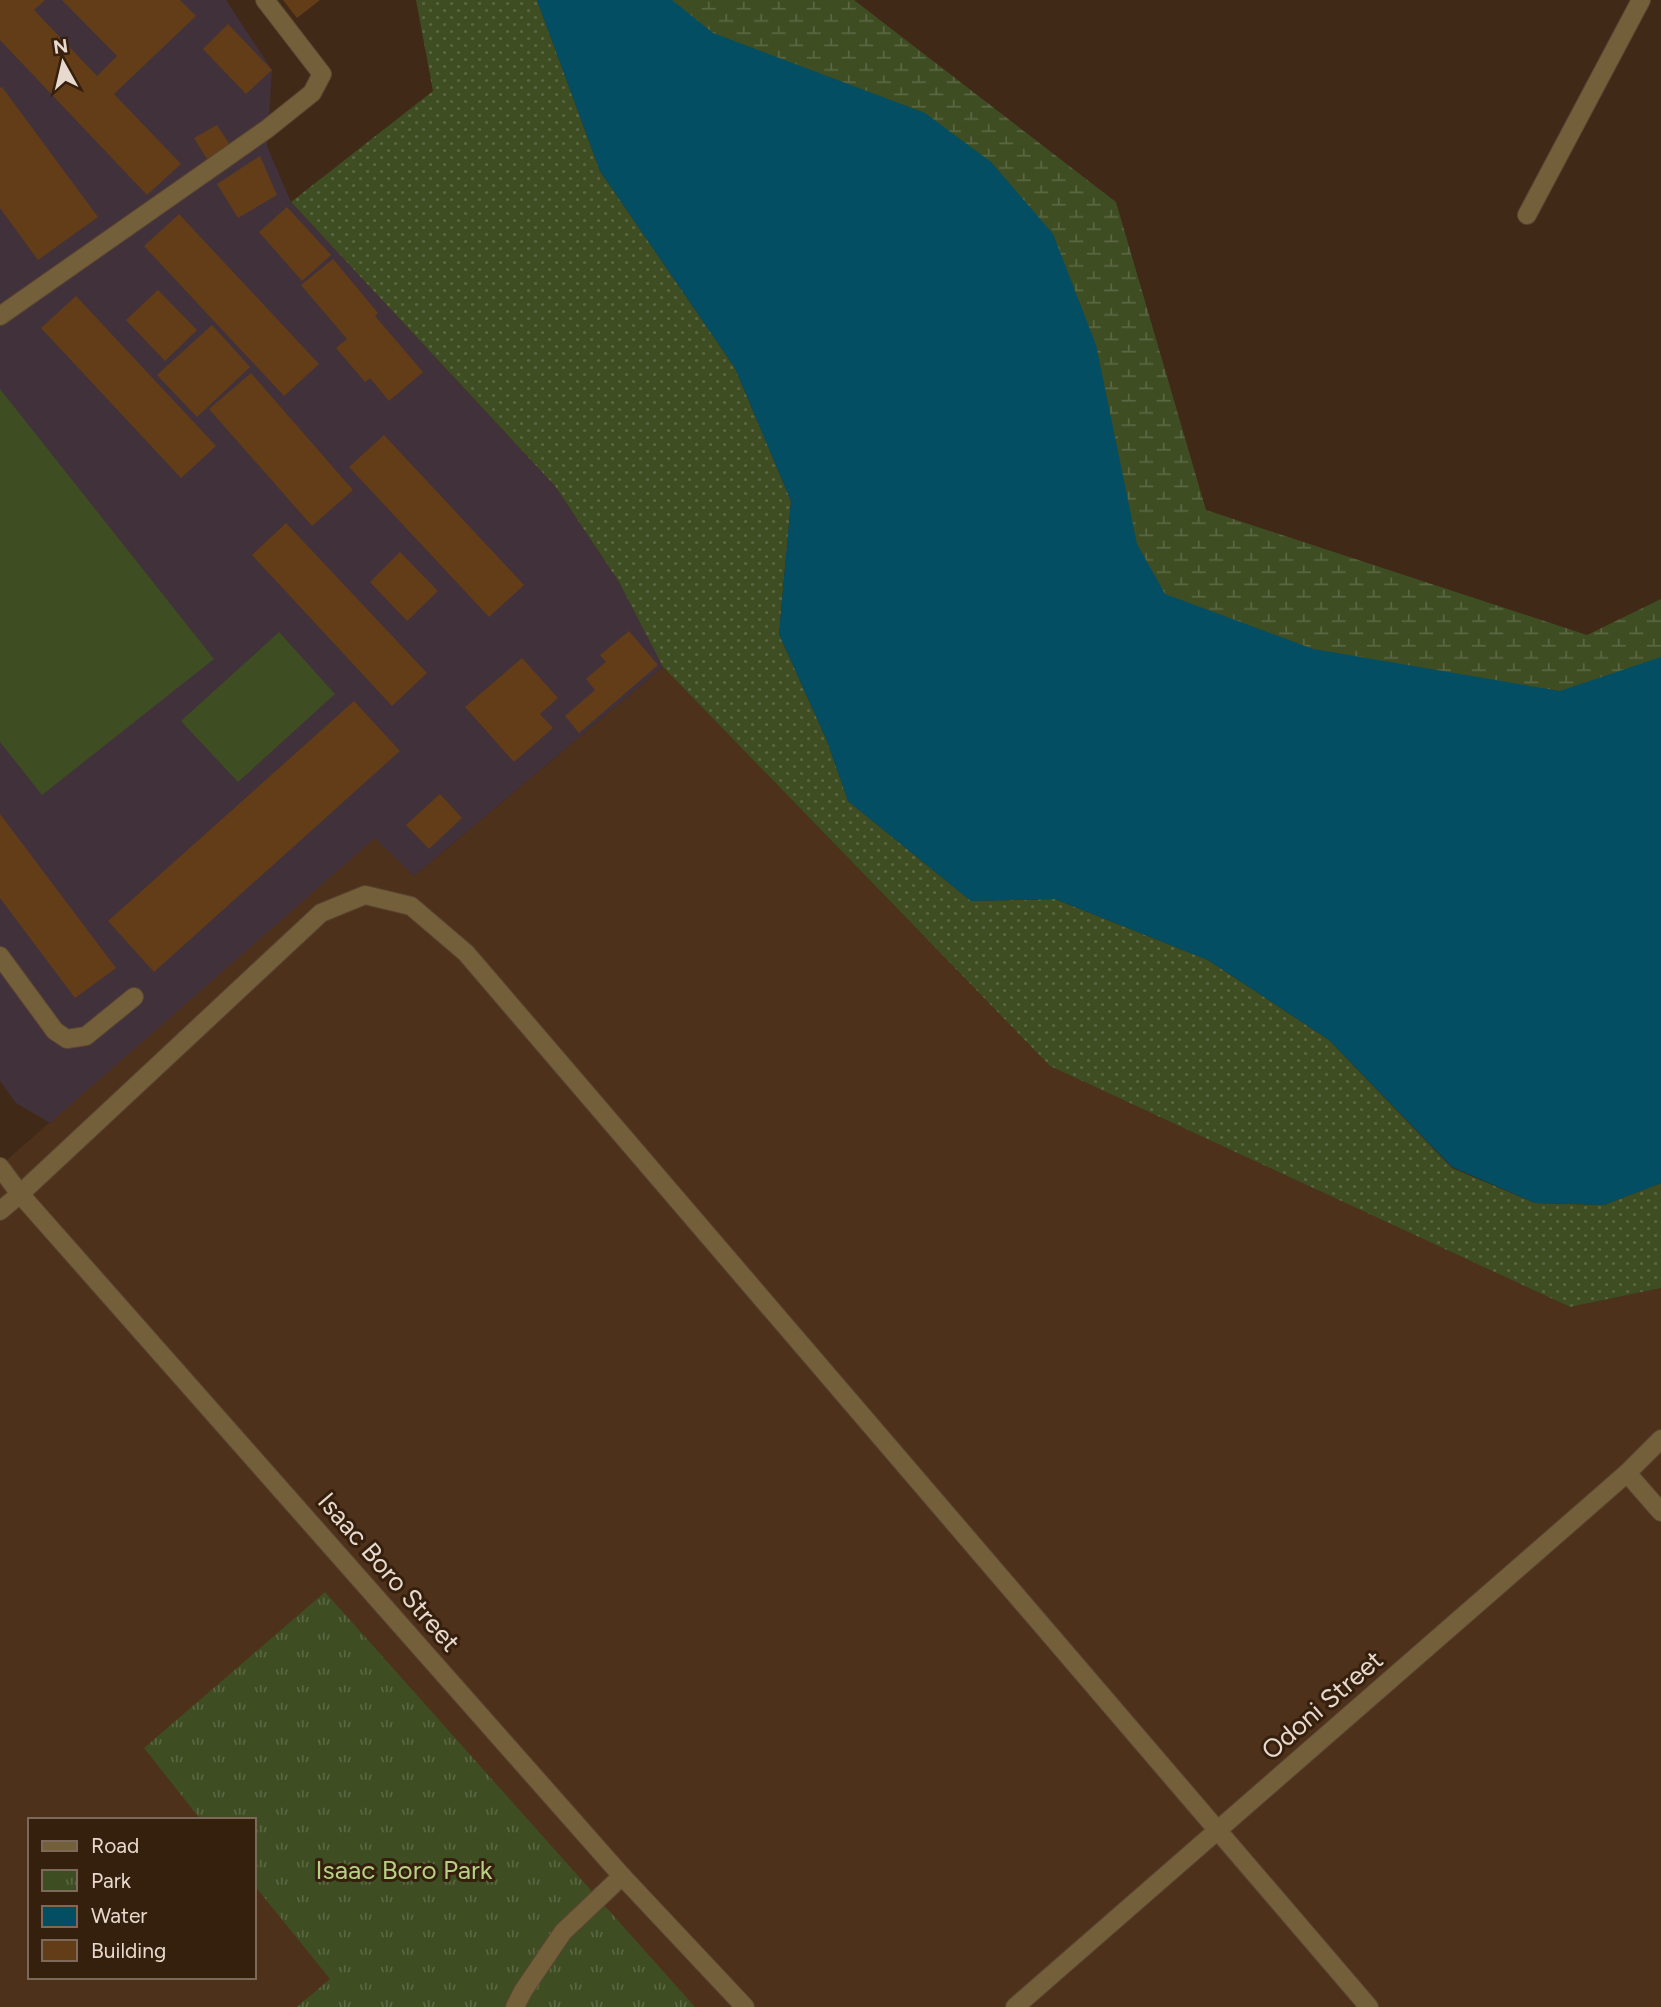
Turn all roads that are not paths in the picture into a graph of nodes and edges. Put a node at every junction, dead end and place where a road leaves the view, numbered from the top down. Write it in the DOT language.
graph roads {
  1 [pos="265,0"];
  2 [pos="1641,0"];
  3 [pos="1527,215"];
  4 [pos="0,316"];
  5 [pos="0,956"];
  6 [pos="134,997"];
  7 [pos="0,1167"];
  8 [pos="20,1194"];
  9 [pos="0,1211"];
  10 [pos="1661,1439"];
  11 [pos="1627,1473"];
  12 [pos="1661,1512"];
  13 [pos="1217,1831"];
  14 [pos="622,1876"];
  15 [pos="515,2007"];
  16 [pos="745,2007"];
  17 [pos="1015,2007"];
  18 [pos="1369,2007"];
  1 -- 4 [label="street"];
  2 -- 3 [label="street"];
  5 -- 6 [label="street"];
  7 -- 8 [label="street, Isaac Boro Street"];
  8 -- 9 [label="street"];
  8 -- 13 [label="street"];
  8 -- 14 [label="street, Isaac Boro Street"];
  10 -- 11 [label="street, Odoni Street"];
  11 -- 12 [label="street"];
  11 -- 13 [label="street, Odoni Street"];
  13 -- 17 [label="street, Odoni Street"];
  13 -- 18 [label="street"];
  14 -- 15 [label="street"];
  14 -- 16 [label="street, Isaac Boro Street"];
}
